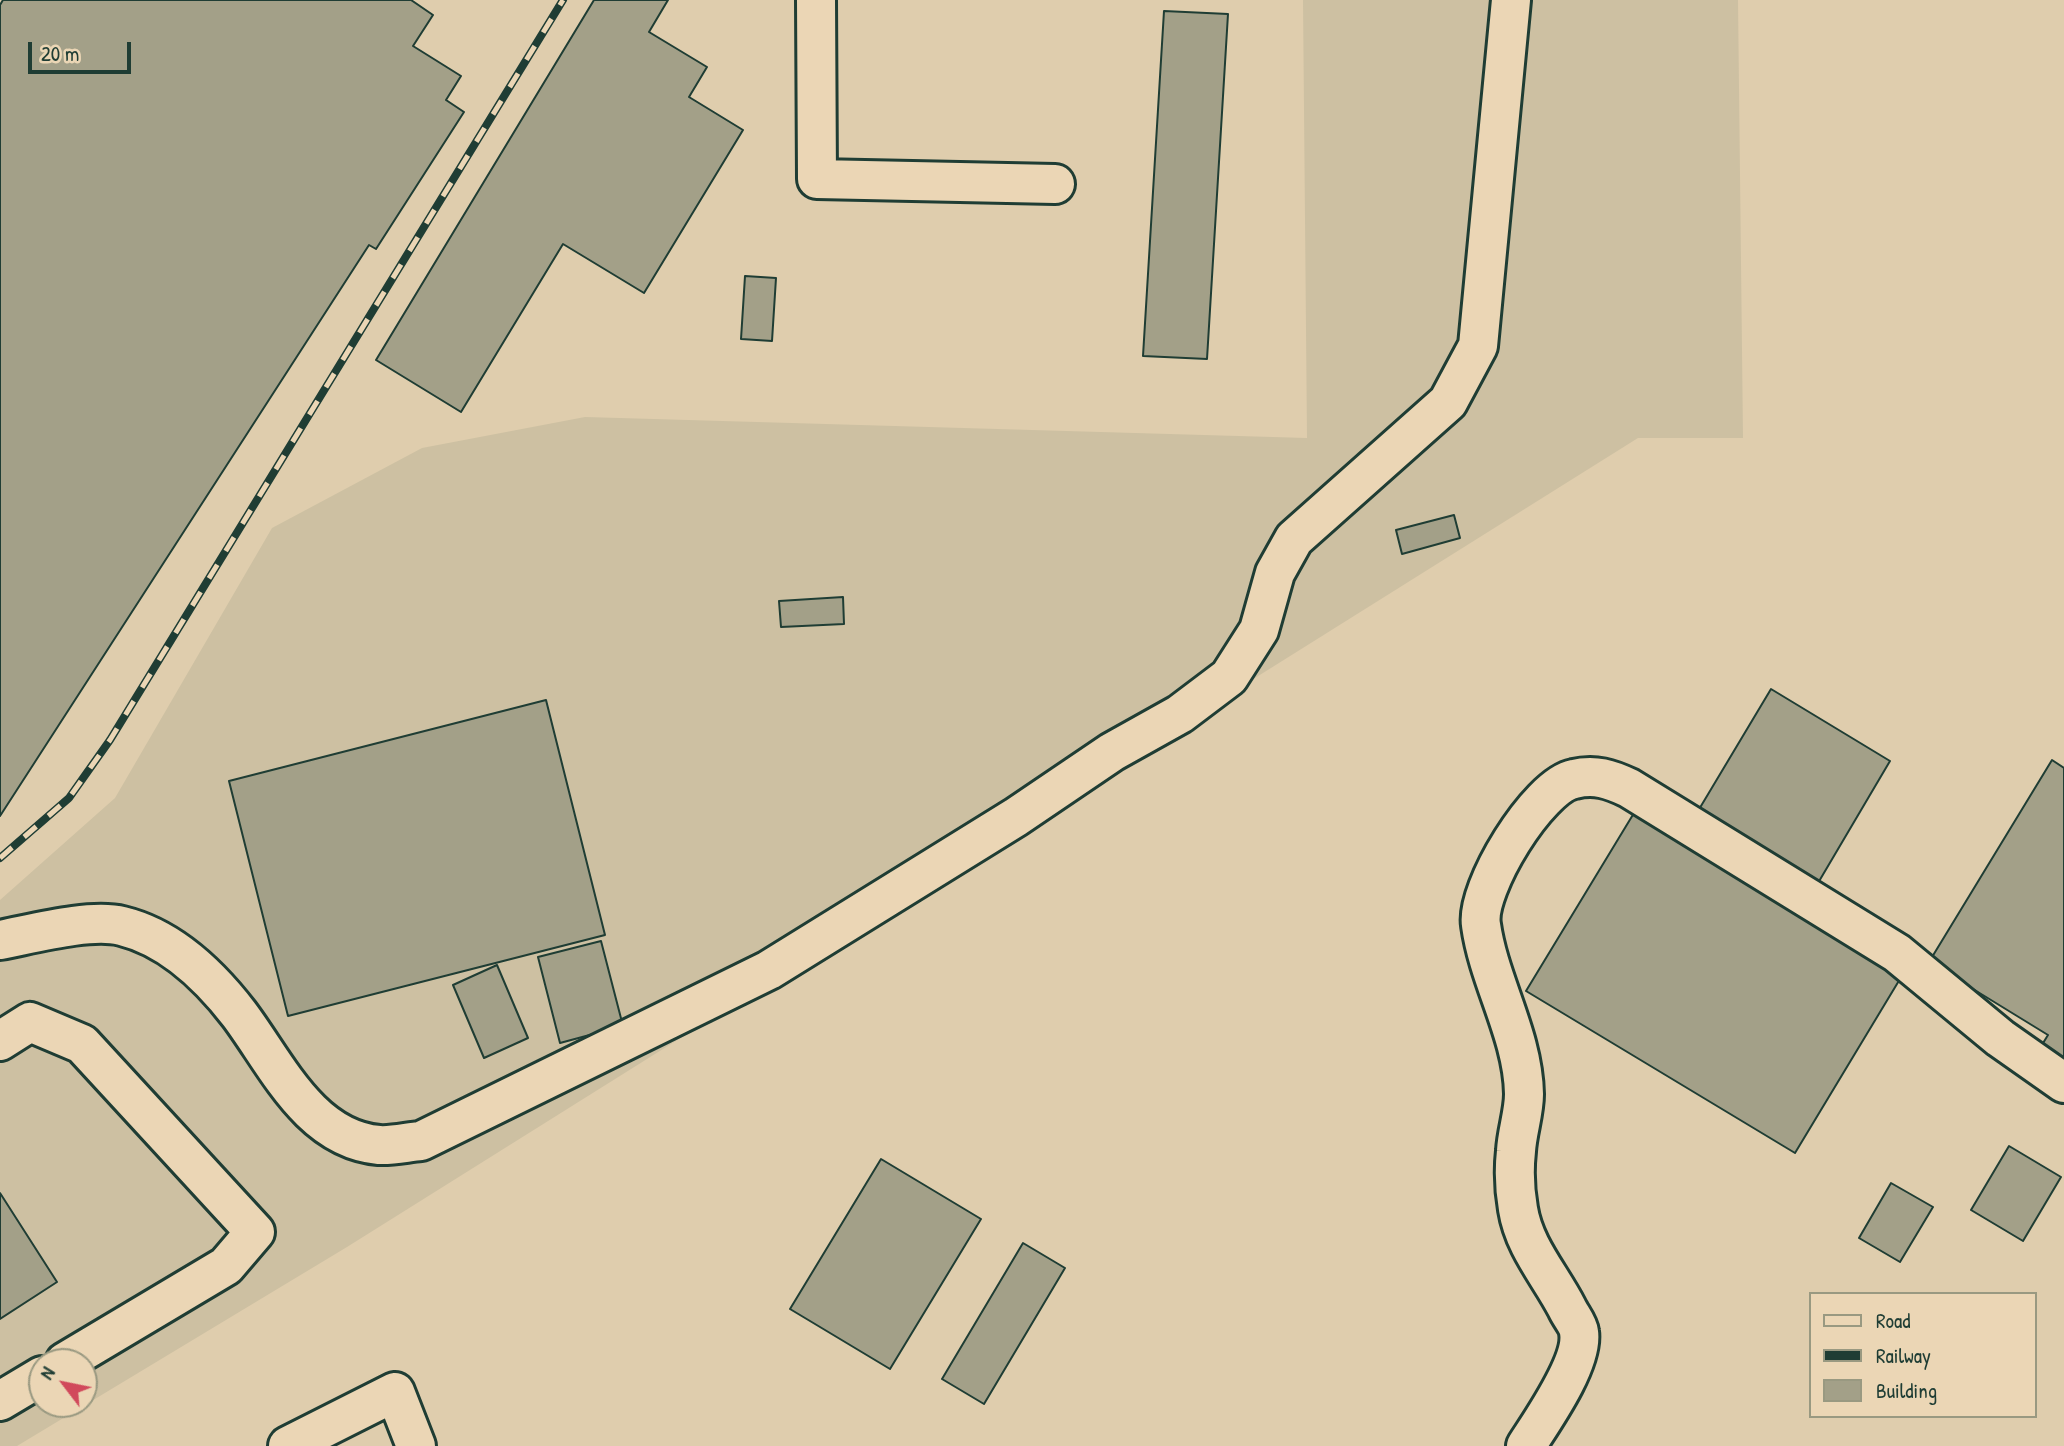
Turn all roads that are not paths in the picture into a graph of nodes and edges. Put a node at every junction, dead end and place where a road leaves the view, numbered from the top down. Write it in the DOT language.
graph roads {
  1 [pos="816,0"];
  2 [pos="1511,0"];
  3 [pos="1055,184"];
  4 [pos="0,940"];
  5 [pos="0,1041"];
  6 [pos="2064,1083"];
  7 [pos="88,1348"];
  8 [pos="28,1384"];
  9 [pos="0,1401"];
  10 [pos="288,1446"];
  11 [pos="416,1446"];
  12 [pos="1527,1446"];
  1 -- 3 [label="lane"];
  2 -- 4 [label="lane"];
  5 -- 7 [label="lane"];
  6 -- 12 [label="lane"];
  8 -- 9 [label="lane"];
  10 -- 11 [label="lane"];
}
